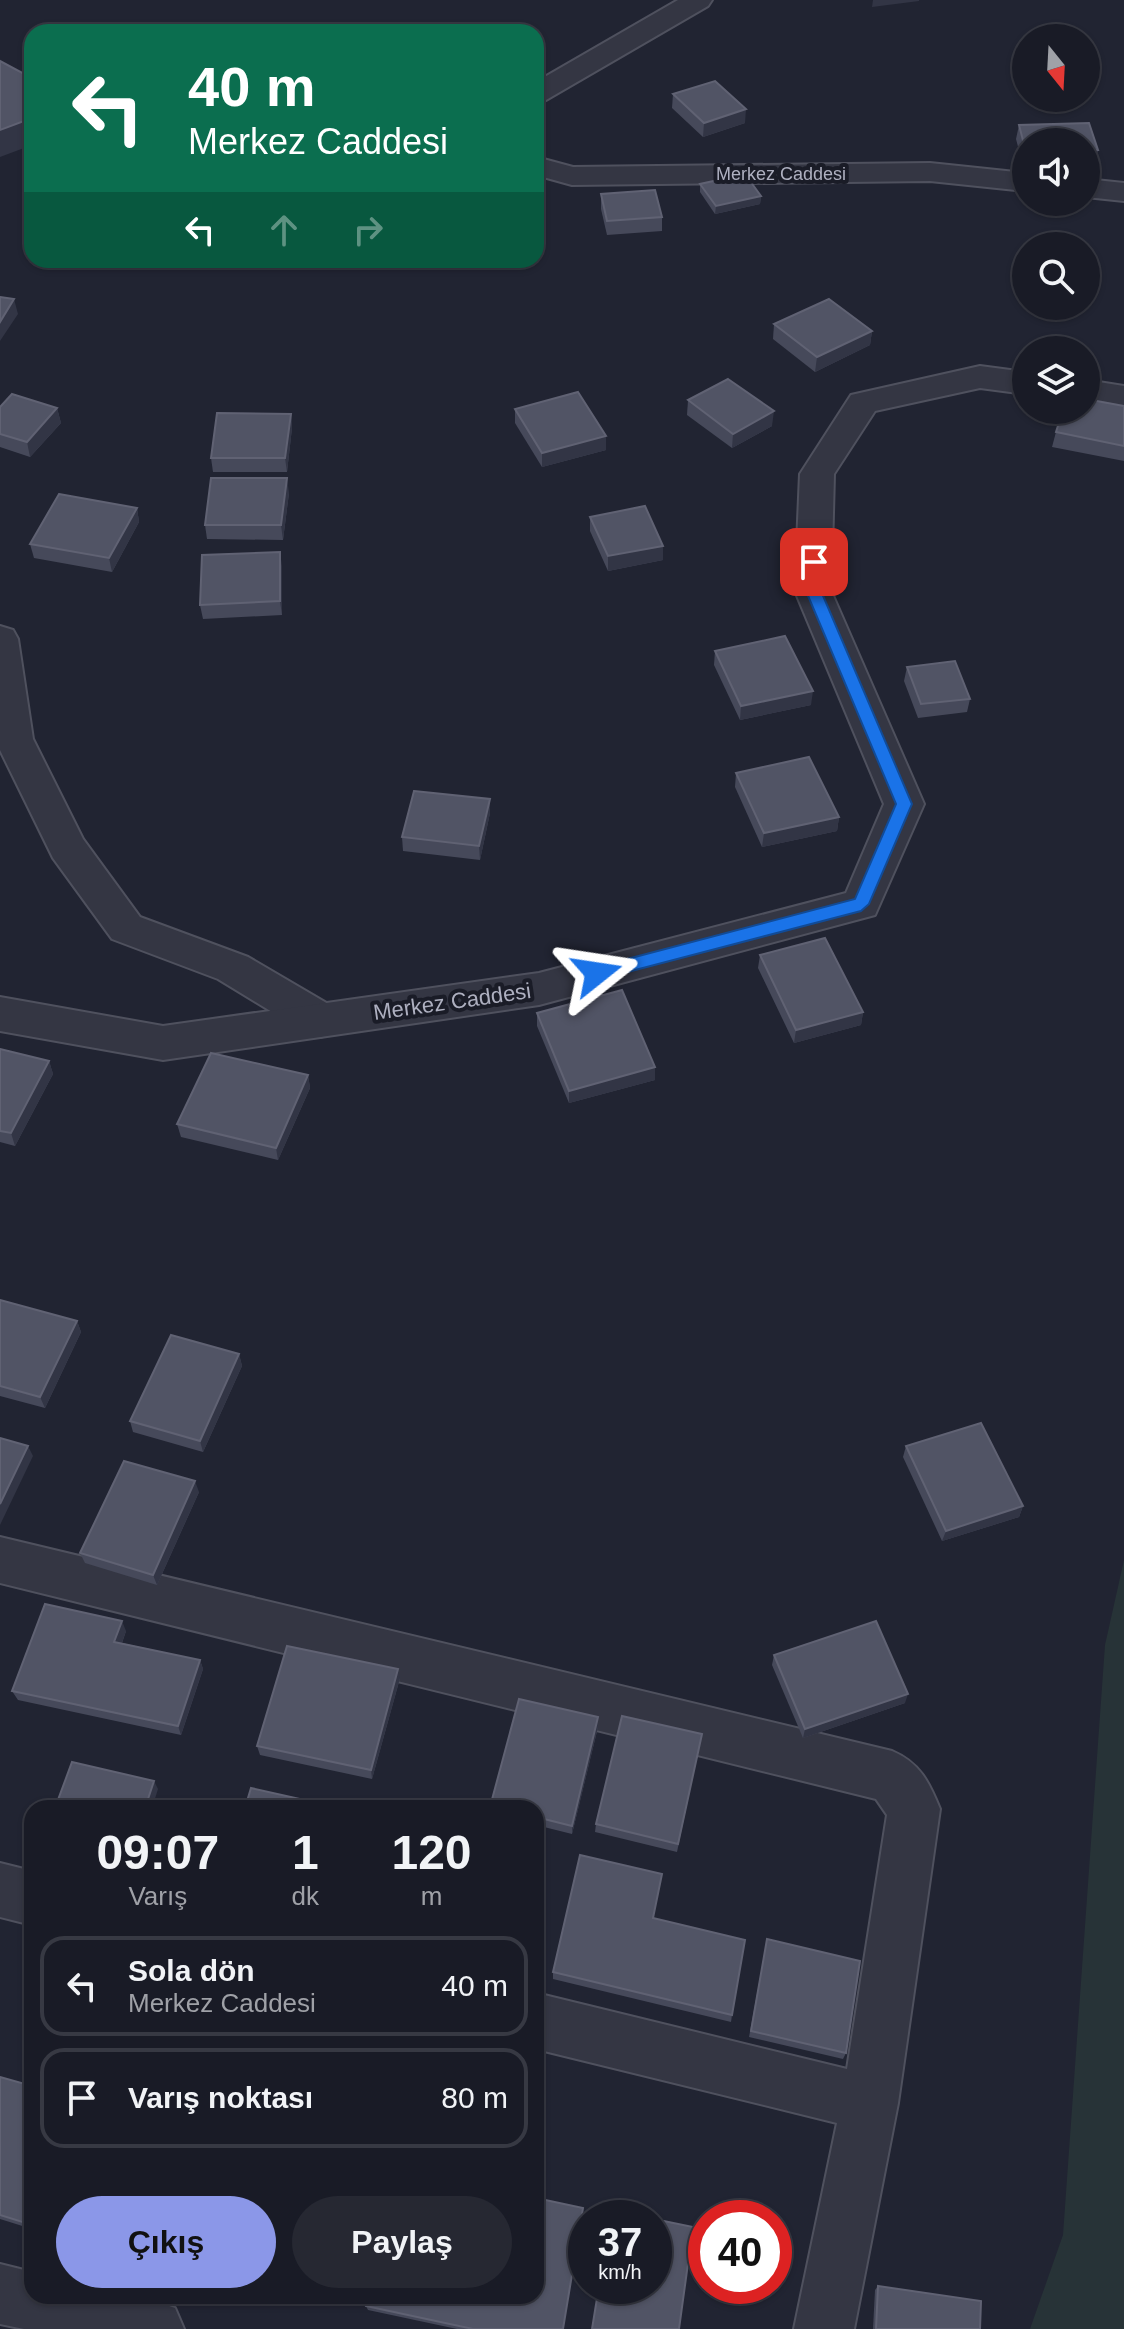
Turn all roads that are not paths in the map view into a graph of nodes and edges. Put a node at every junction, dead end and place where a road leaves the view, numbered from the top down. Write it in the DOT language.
graph roads {
  1 [pos="698,0"];
  2 [pos="544,89"];
  3 [pos="544,168"];
  4 [pos="1012,181"];
  5 [pos="1100,189"];
  6 [pos="1124,192"];
  7 [pos="1012,381"];
  8 [pos="1100,393"];
  9 [pos="1124,397"];
  10 [pos="0,639"];
  11 [pos="0,1014"];
  12 [pos="320,1020"];
  13 [pos="0,1560"];
  14 [pos="0,1890"];
  15 [pos="24,1896"];
  16 [pos="544,2023"];
  17 [pos="870,2103"];
  18 [pos="0,2294"];
  19 [pos="24,2299"];
  20 [pos="44,2304"];
  21 [pos="154,2329"];
  22 [pos="824,2329"];
  1 -- 2 [label="street"];
  3 -- 4 [label="street, Merkez Caddesi"];
  5 -- 6 [label="street"];
  7 -- 12 [label="street, Merkez Caddesi"];
  8 -- 9 [label="street"];
  10 -- 12 [label="street"];
  11 -- 12 [label="street, Merkez Caddesi"];
  13 -- 17 [label="street"];
  14 -- 15 [label="street"];
  16 -- 17 [label="street"];
  17 -- 22 [label="street"];
  18 -- 19 [label="street"];
  20 -- 21 [label="street"];
}
